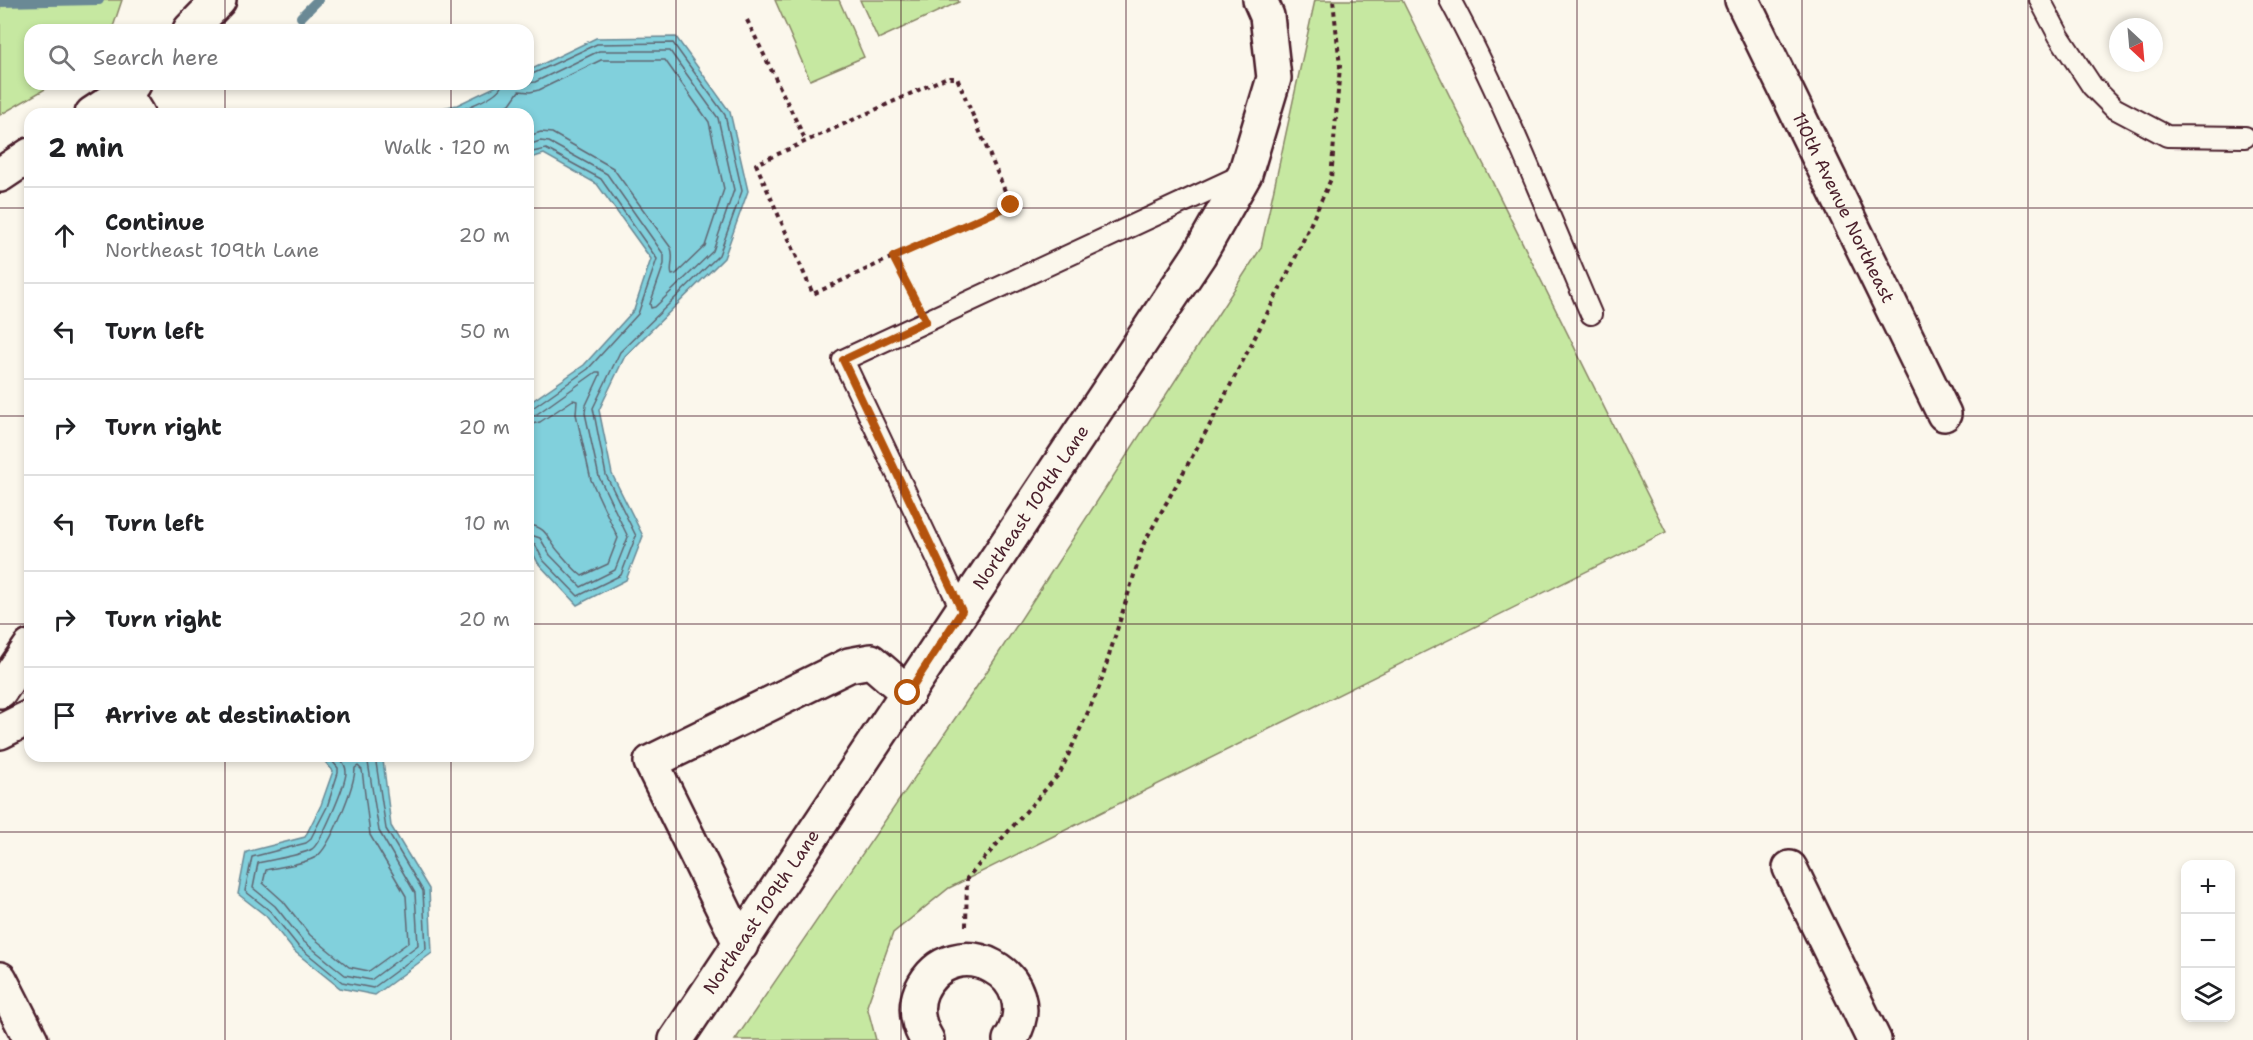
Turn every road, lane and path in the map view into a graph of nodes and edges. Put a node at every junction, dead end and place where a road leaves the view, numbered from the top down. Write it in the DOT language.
graph roads {
  1 [pos="219,0"];
  2 [pos="1260,0"];
  3 [pos="1333,0"];
  4 [pos="1450,0"];
  5 [pos="1742,0"];
  6 [pos="2040,0"];
  7 [pos="747,20"];
  8 [pos="196,24"];
  9 [pos="131,97"];
  10 [pos="106,108"];
  11 [pos="2245,137"];
  12 [pos="806,141"];
  13 [pos="24,159"];
  14 [pos="1245,174"];
  15 [pos="0,175"];
  16 [pos="893,257"];
  17 [pos="1591,314"];
  18 [pos="926,321"];
  19 [pos="1944,414"];
  20 [pos="962,611"];
  21 [pos="24,656"];
  22 [pos="0,691"];
  23 [pos="908,693"];
  24 [pos="24,720"];
  25 [pos="0,732"];
  26 [pos="1790,868"];
  27 [pos="741,945"];
  28 [pos="966,959"];
  29 [pos="0,979"];
  30 [pos="1011,1039"];
  31 [pos="31,1040"];
  32 [pos="676,1040"];
  33 [pos="927,1040"];
  34 [pos="1874,1040"];
  1 -- 8 [label="street"];
  2 -- 14 [label="street, Northeast 109th Lane"];
  3 -- 28 [label="path"];
  4 -- 17 [label="lane"];
  5 -- 19 [label="street, 110th Avenue Northeast"];
  6 -- 11 [label="lane"];
  7 -- 12 [label="path"];
  9 -- 10 [label="street"];
  12 -- 16 [label="path"];
  12 -- 16 [label="path"];
  13 -- 15 [label="street"];
  14 -- 18 [label="lane"];
  14 -- 20 [label="street, Northeast 109th Lane"];
  16 -- 18 [label="path"];
  18 -- 20 [label="lane"];
  20 -- 23 [label="street, Northeast 109th Lane"];
  21 -- 22 [label="street"];
  23 -- 27 [label="street, Northeast 109th Lane"];
  23 -- 27 [label="street"];
  24 -- 25 [label="street"];
  26 -- 34 [label="street"];
  27 -- 32 [label="street, Northeast 109th Lane"];
  28 -- 30 [label="street"];
  28 -- 33 [label="street"];
  29 -- 31 [label="street"];
}
